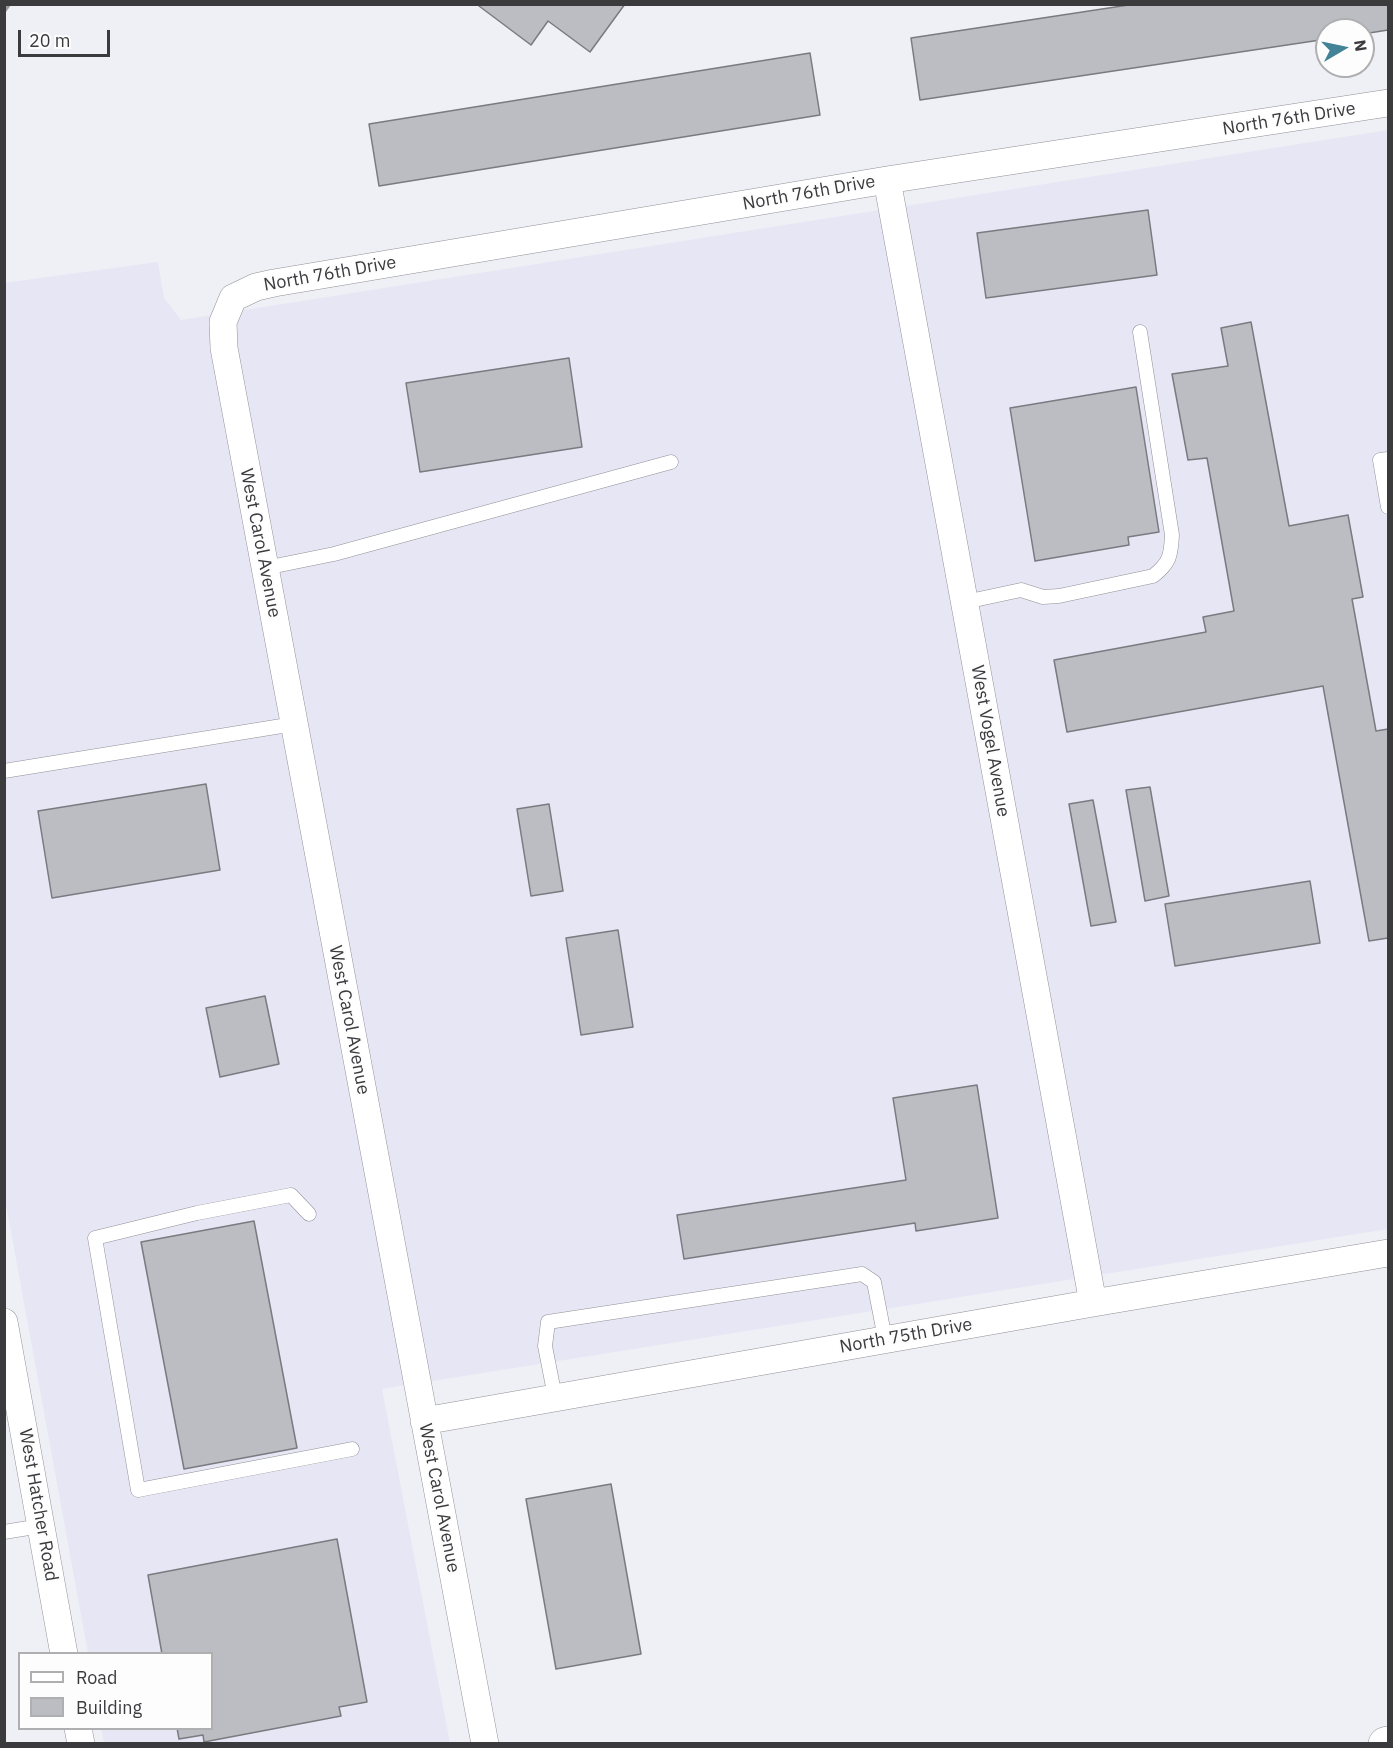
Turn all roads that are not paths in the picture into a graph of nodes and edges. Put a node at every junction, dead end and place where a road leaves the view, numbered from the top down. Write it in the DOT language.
graph roads {
  1 [pos="1389,103"];
  2 [pos="887,180"];
  3 [pos="233,298"];
  4 [pos="1140,332"];
  5 [pos="1389,459"];
  6 [pos="671,462"];
  7 [pos="1389,507"];
  8 [pos="265,568"];
  9 [pos="965,602"];
  10 [pos="294,724"];
  11 [pos="4,771"];
  12 [pos="309,1214"];
  13 [pos="1389,1253"];
  14 [pos="1093,1303"];
  15 [pos="4,1322"];
  16 [pos="885,1339"];
  17 [pos="555,1397"];
  18 [pos="424,1421"];
  19 [pos="352,1449"];
  20 [pos="41,1526"];
  21 [pos="4,1532"];
  22 [pos="64,1652"];
  23 [pos="485,1743"];
  1 -- 2 [label="street, North 76th Drive"];
  2 -- 3 [label="street, North 76th Drive"];
  2 -- 9 [label="street, West Vogel Avenue"];
  3 -- 8 [label="street, West Carol Avenue"];
  4 -- 9 [label="lane"];
  5 -- 7 [label="lane"];
  6 -- 8 [label="lane"];
  8 -- 10 [label="street, West Carol Avenue"];
  9 -- 14 [label="street, West Vogel Avenue"];
  10 -- 11 [label="lane"];
  10 -- 18 [label="street, West Carol Avenue"];
  12 -- 19 [label="lane"];
  13 -- 14 [label="street, North 75th Drive"];
  14 -- 16 [label="street, North 75th Drive"];
  15 -- 20 [label="street, West Hatcher Road"];
  16 -- 17 [label="street, North 75th Drive"];
  16 -- 17 [label="lane"];
  17 -- 18 [label="street, North 75th Drive"];
  18 -- 23 [label="street, West Carol Avenue"];
  20 -- 21 [label="lane"];
  20 -- 22 [label="street, West Hatcher Road"];
}
